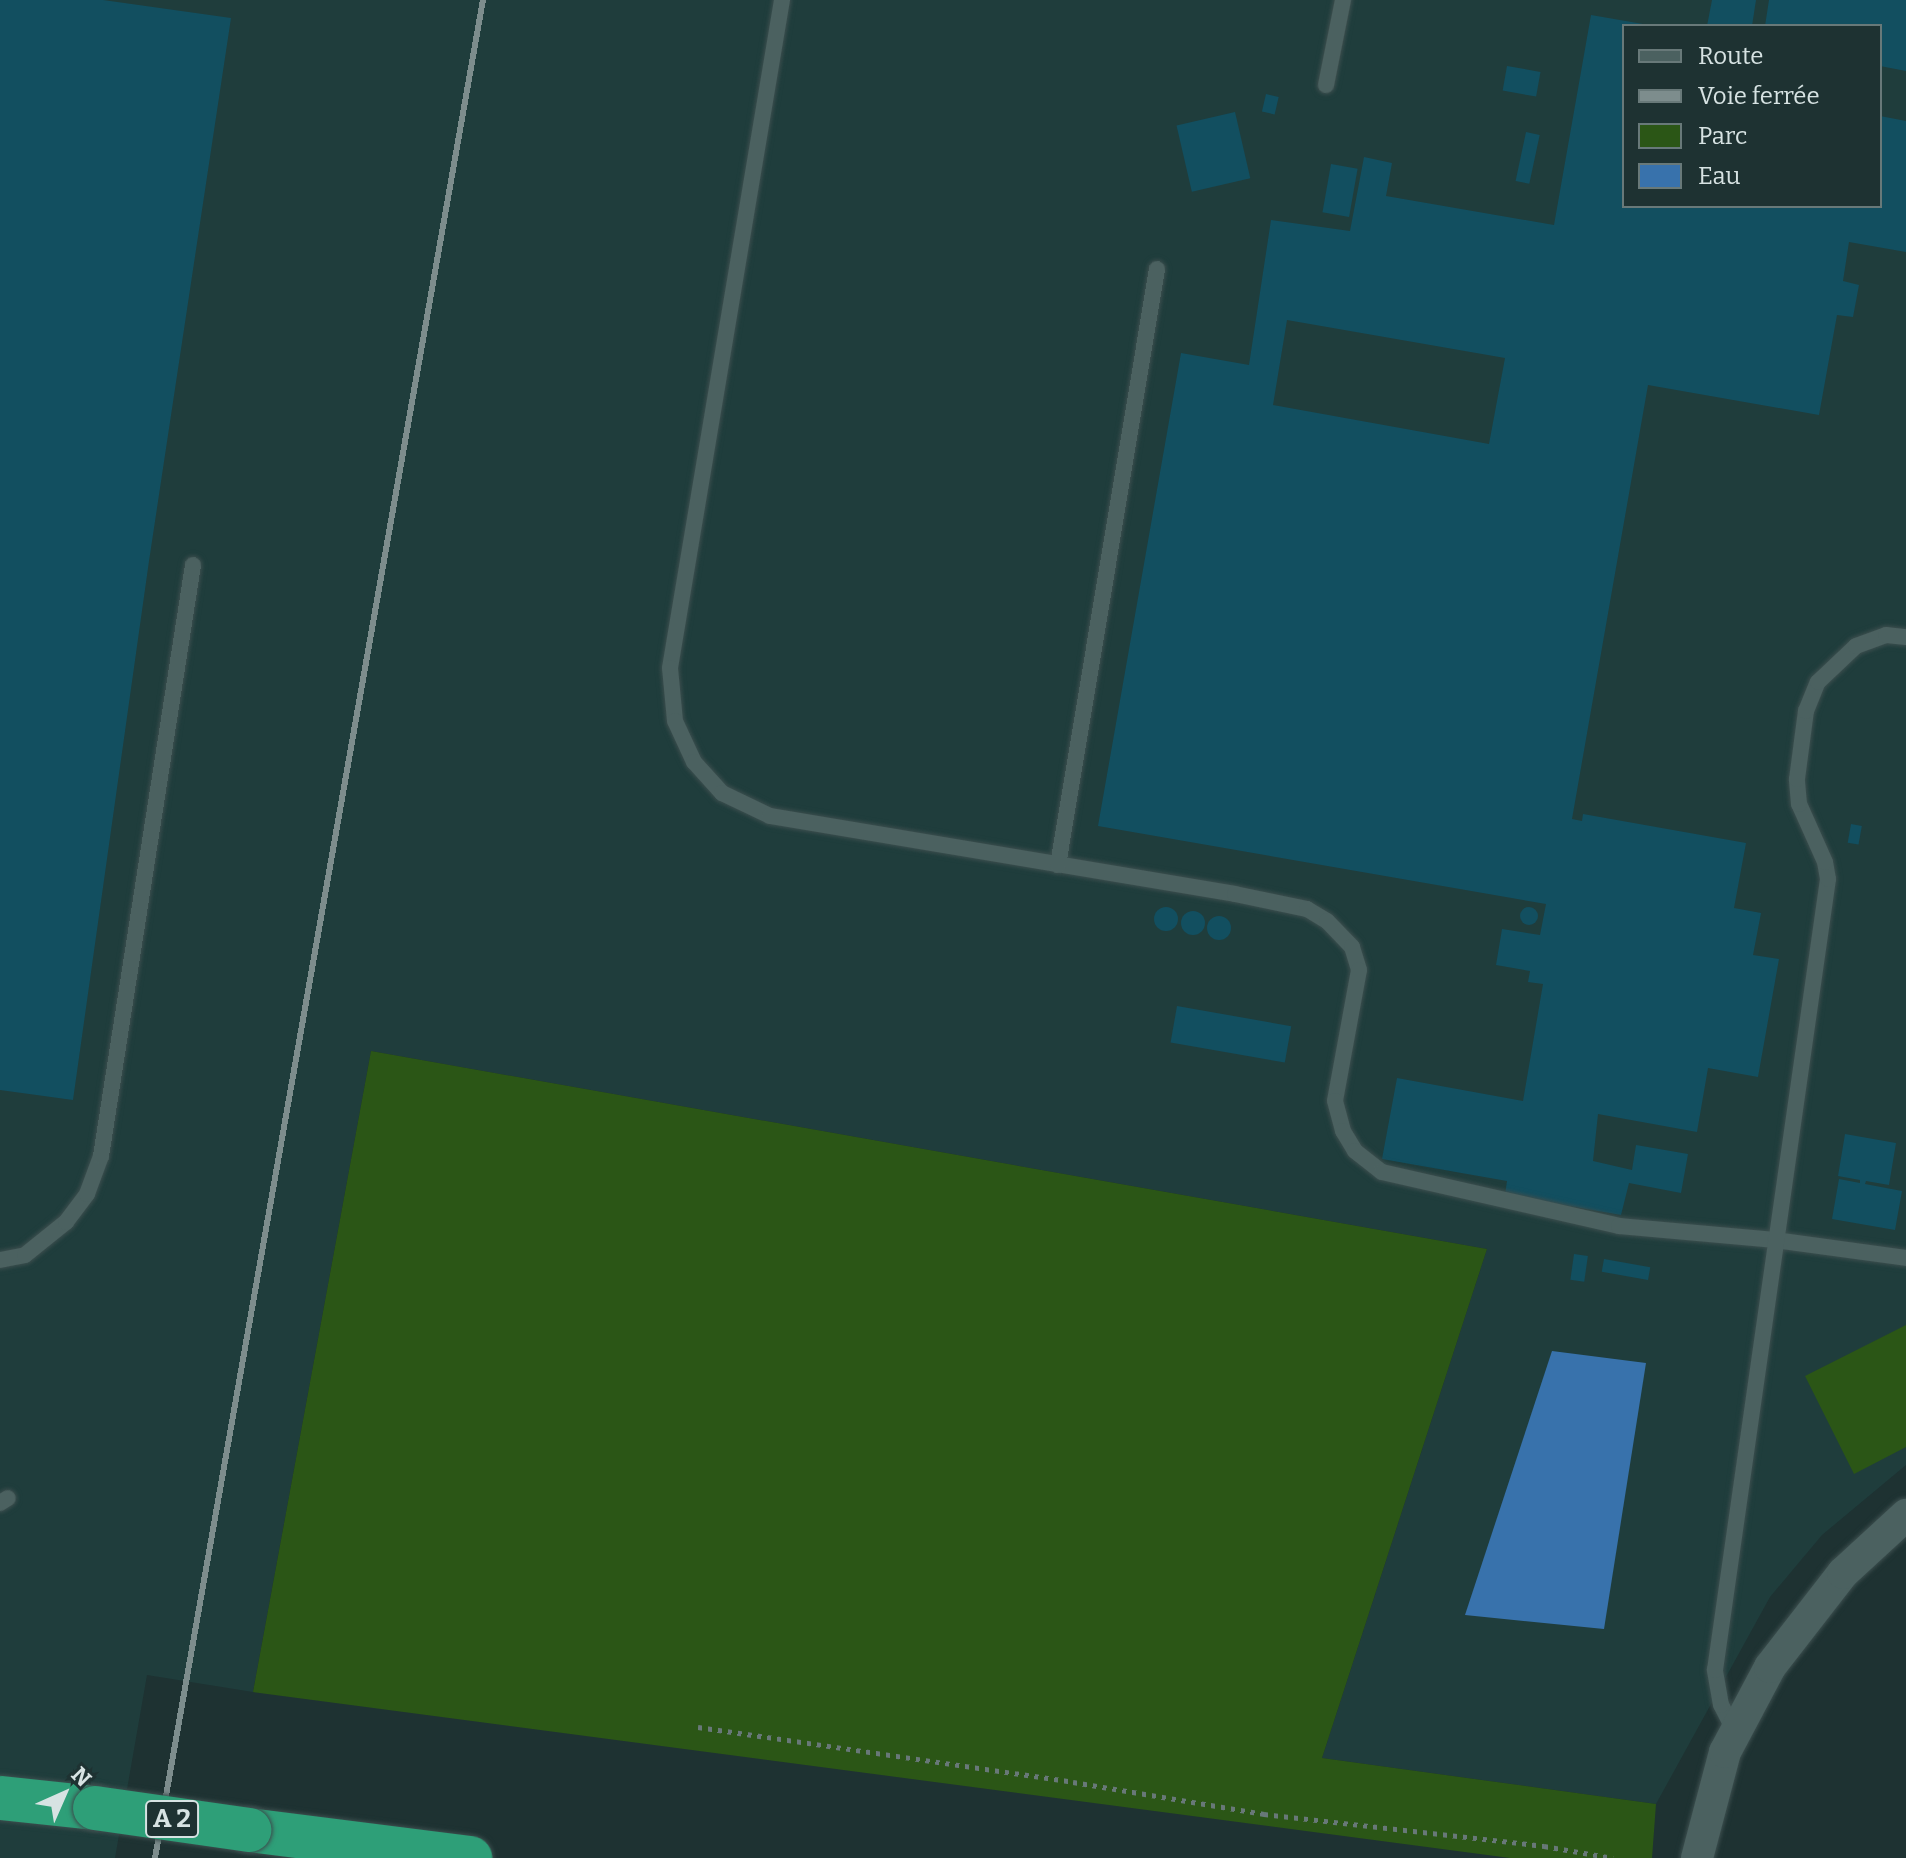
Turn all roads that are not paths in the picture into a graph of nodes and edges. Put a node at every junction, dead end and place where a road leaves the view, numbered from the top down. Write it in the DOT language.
graph roads {
  1 [pos="782,0"];
  2 [pos="1343,0"];
  3 [pos="1326,85"];
  4 [pos="1157,269"];
  5 [pos="193,565"];
  6 [pos="1906,637"];
  7 [pos="1058,865"];
  8 [pos="1775,1240"];
  9 [pos="1906,1258"];
  10 [pos="0,1260"];
  11 [pos="1906,1515"];
  12 [pos="1735,1732"];
  13 [pos="0,1798"];
  14 [pos="470,1858"];
  15 [pos="1697,1858"];
  1 -- 7 [label="lane"];
  2 -- 3 [label="lane"];
  4 -- 7 [label="lane"];
  5 -- 10 [label="lane"];
  6 -- 8 [label="lane"];
  7 -- 8 [label="lane"];
  8 -- 9 [label="lane"];
  8 -- 12 [label="lane"];
  11 -- 12 [label="street"];
  12 -- 15 [label="street"];
  13 -- 14 [label="highway, A 2, bridge"];
}
